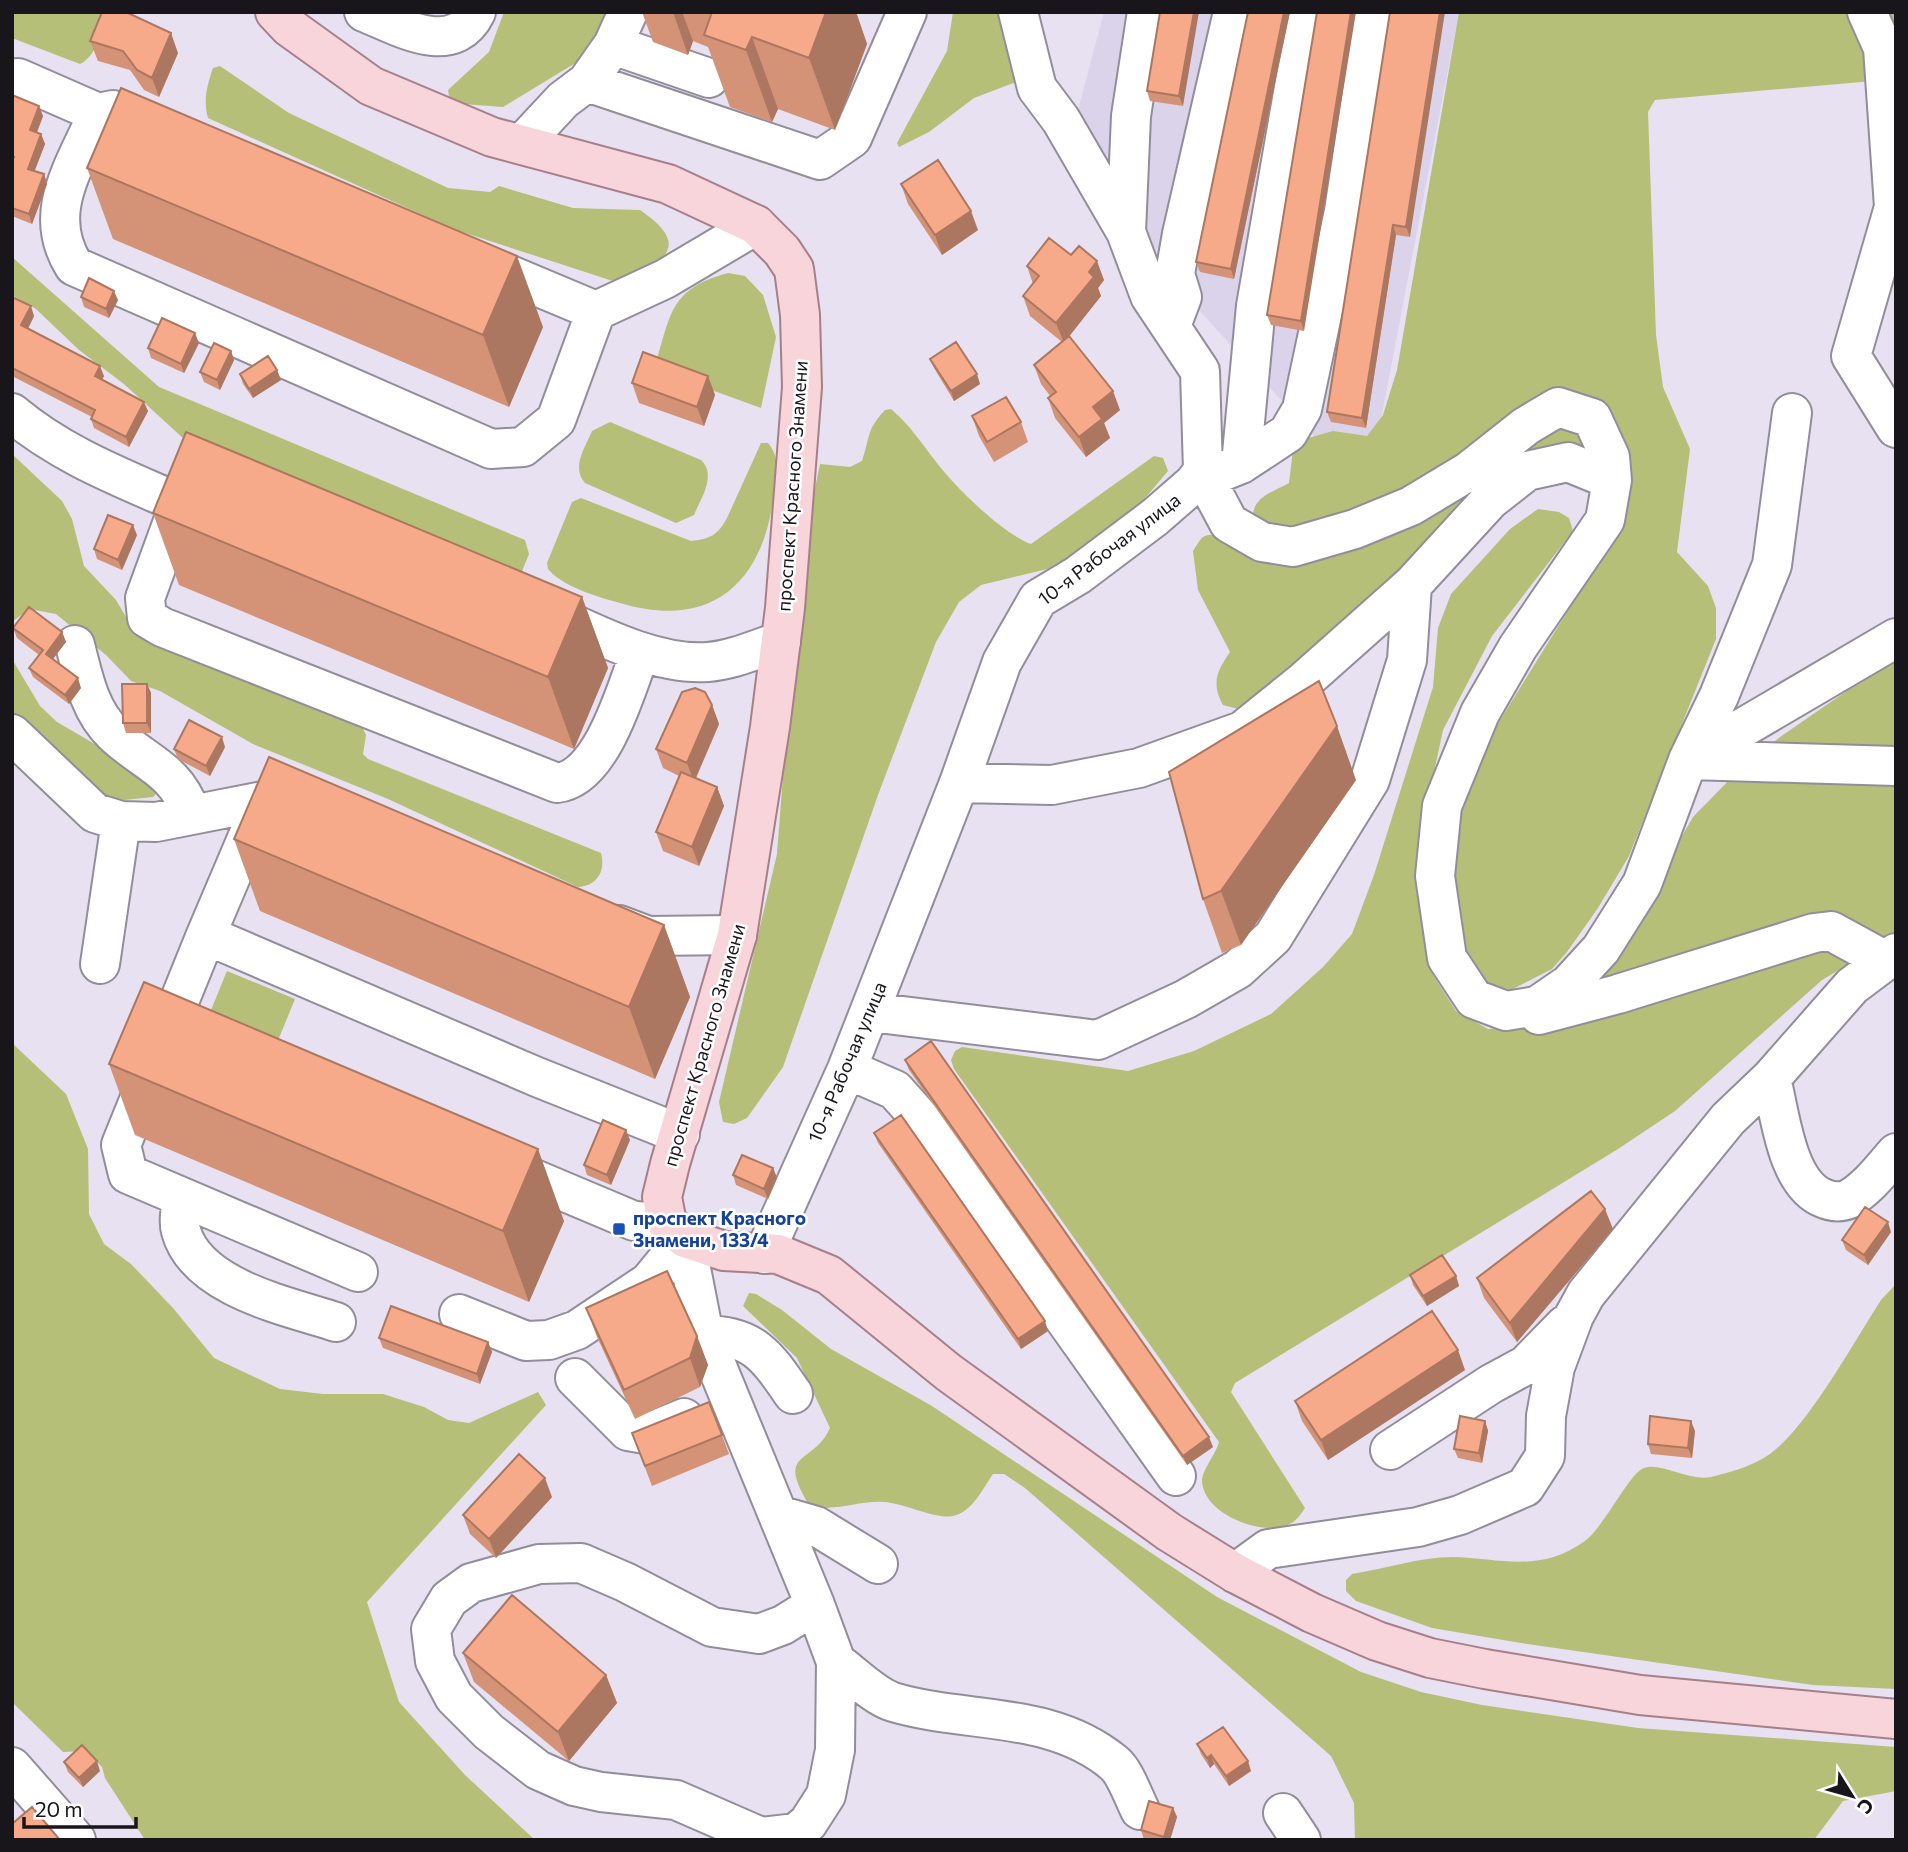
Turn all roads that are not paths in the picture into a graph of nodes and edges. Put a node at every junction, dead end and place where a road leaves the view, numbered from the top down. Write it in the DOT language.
graph roads {
  1 [pos="275,12"];
  2 [pos="364,12"];
  3 [pos="477,12"];
  4 [pos="907,12"];
  5 [pos="1018,12"];
  6 [pos="1147,12"];
  7 [pos="1233,12"];
  8 [pos="1307,12"];
  9 [pos="1374,12"];
  10 [pos="1867,12"];
  11 [pos="621,29"];
  12 [pos="709,78"];
  13 [pos="18,79"];
  14 [pos="587,82"];
  15 [pos="98,113"];
  16 [pos="192,142"];
  17 [pos="522,144"];
  18 [pos="755,225"];
  19 [pos="1126,232"];
  20 [pos="441,246"];
  21 [pos="596,311"];
  22 [pos="1171,326"];
  23 [pos="12,413"];
  24 [pos="1792,413"];
  25 [pos="1896,428"];
  26 [pos="1241,464"];
  27 [pos="212,470"];
  28 [pos="1612,480"];
  29 [pos="1200,481"];
  30 [pos="179,503"];
  31 [pos="1412,585"];
  32 [pos="510,596"];
  33 [pos="1896,638"];
  34 [pos="781,641"];
  35 [pos="75,645"];
  36 [pos="640,652"];
  37 [pos="12,733"];
  38 [pos="1688,760"];
  39 [pos="1896,766"];
  40 [pos="959,783"];
  41 [pos="301,796"];
  42 [pos="264,801"];
  43 [pos="191,813"];
  44 [pos="121,821"];
  45 [pos="580,910"];
  46 [pos="737,934"];
  47 [pos="206,936"];
  48 [pos="1890,957"];
  49 [pos="100,964"];
  50 [pos="1506,1011"];
  51 [pos="870,1013"];
  52 [pos="847,1069"];
  53 [pos="1771,1078"];
  54 [pos="680,1134"];
  55 [pos="464,1150"];
  56 [pos="1896,1153"];
  57 [pos="181,1198"];
  58 [pos="671,1219"];
  59 [pos="764,1254"];
  60 [pos="358,1272"];
  61 [pos="459,1314"];
  62 [pos="1574,1316"];
  63 [pos="336,1322"];
  64 [pos="704,1335"];
  65 [pos="575,1378"];
  66 [pos="793,1394"];
  67 [pos="731,1398"];
  68 [pos="1390,1450"];
  69 [pos="1176,1476"];
  70 [pos="778,1515"];
  71 [pos="878,1564"];
  72 [pos="1234,1573"];
  73 [pos="815,1605"];
  74 [pos="836,1662"];
  75 [pos="1896,1719"];
  76 [pos="12,1767"];
  77 [pos="1140,1810"];
  78 [pos="798,1837"];
  79 [pos="76,1840"];
  1 -- 17 [label="main road, проспект Красного Знамени"];
  2 -- 3 [label="street"];
  4 -- 14 [label="street"];
  5 -- 19 [label="street, 10-я Рабочая улица"];
  6 -- 19 [label="street"];
  7 -- 22 [label="street"];
  8 -- 26 [label="street"];
  9 -- 26 [label="street"];
  10 -- 25 [label="street"];
  11 -- 12 [label="street"];
  11 -- 14 [label="street"];
  13 -- 15 [label="street"];
  14 -- 17 [label="street"];
  15 -- 16 [label="street"];
  15 -- 21 [label="street"];
  17 -- 18 [label="main road, проспект Красного Знамени"];
  18 -- 21 [label="street"];
  18 -- 34 [label="main road, проспект Красного Знамени"];
  19 -- 22 [label="street, 10-я Рабочая улица"];
  20 -- 21 [label="street"];
  22 -- 29 [label="street, 10-я Рабочая улица"];
  23 -- 30 [label="street"];
  24 -- 38 [label="street"];
  26 -- 29 [label="street"];
  27 -- 30 [label="street"];
  28 -- 29 [label="street"];
  28 -- 31 [label="street"];
  28 -- 50 [label="street"];
  29 -- 40 [label="street, 10-я Рабочая улица"];
  30 -- 36 [label="street"];
  31 -- 40 [label="street"];
  31 -- 51 [label="street"];
  32 -- 36 [label="street"];
  33 -- 38 [label="street"];
  34 -- 36 [label="street"];
  34 -- 46 [label="main road, проспект Красного Знамени"];
  35 -- 43 [label="street"];
  37 -- 44 [label="street"];
  38 -- 39 [label="street"];
  38 -- 50 [label="street"];
  40 -- 51 [label="street, 10-я Рабочая улица"];
  41 -- 42 [label="street"];
  42 -- 43 [label="street"];
  42 -- 47 [label="street"];
  43 -- 44 [label="street"];
  44 -- 49 [label="street"];
  45 -- 46 [label="street"];
  46 -- 54 [label="main road, проспект Красного Знамени"];
  47 -- 54 [label="street"];
  47 -- 57 [label="street"];
  48 -- 50 [label="street"];
  48 -- 53 [label="street"];
  51 -- 52 [label="street, 10-я Рабочая улица"];
  52 -- 59 [label="street, 10-я Рабочая улица"];
  52 -- 69 [label="street"];
  53 -- 56 [label="street"];
  53 -- 62 [label="street"];
  54 -- 58 [label="main road, проспект Красного Знамени"];
  55 -- 58 [label="street"];
  57 -- 60 [label="street"];
  57 -- 63 [label="street"];
  58 -- 59 [label="main road"];
  58 -- 61 [label="street"];
  58 -- 64 [label="street"];
  59 -- 72 [label="main road"];
  62 -- 68 [label="street"];
  62 -- 72 [label="street"];
  64 -- 66 [label="street"];
  64 -- 67 [label="street"];
  65 -- 67 [label="street"];
  67 -- 70 [label="street"];
  70 -- 71 [label="street"];
  70 -- 73 [label="street"];
  72 -- 75 [label="main road"];
  73 -- 74 [label="street"];
  73 -- 78 [label="street"];
  74 -- 77 [label="street"];
  74 -- 78 [label="street"];
  76 -- 79 [label="street"];
}
